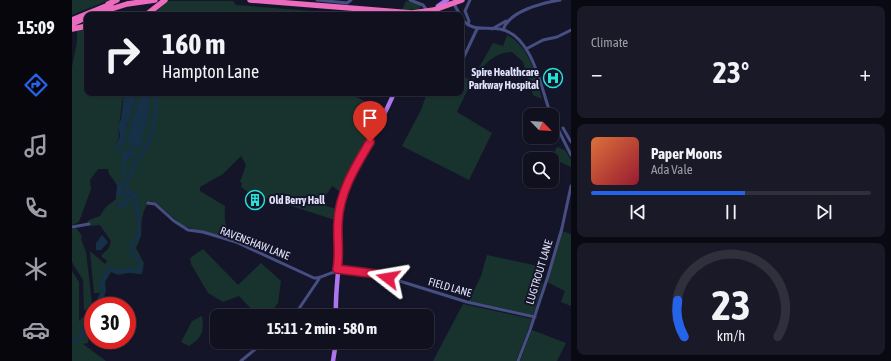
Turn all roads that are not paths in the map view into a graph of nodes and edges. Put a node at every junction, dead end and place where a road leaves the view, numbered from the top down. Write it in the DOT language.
graph roads {
  1 [pos="117,0"];
  2 [pos="128,0"];
  3 [pos="155,0"];
  4 [pos="165,0"];
  5 [pos="250,0"];
  6 [pos="317,0"];
  7 [pos="351,0"];
  8 [pos="410,0"];
  9 [pos="447,0"];
  10 [pos="462,0"];
  11 [pos="470,0"];
  12 [pos="560,0"];
  13 [pos="454,1"];
  14 [pos="100,7"];
  15 [pos="436,8"];
  16 [pos="89,12"];
  17 [pos="102,12"];
  18 [pos="151,12"];
  19 [pos="388,12"];
  20 [pos="427,12"];
  21 [pos="430,12"];
  22 [pos="459,12"];
  23 [pos="84,14"];
  24 [pos="84,18"];
  25 [pos="511,18"];
  26 [pos="72,20"];
  27 [pos="464,21"];
  28 [pos="72,24"];
  29 [pos="468,25"];
  30 [pos="84,27"];
  31 [pos="492,28"];
  32 [pos="72,29"];
  33 [pos="477,29"];
  34 [pos="503,30"];
  35 [pos="571,30"];
  36 [pos="526,49"];
  37 [pos="464,56"];
  38 [pos="393,96"];
  39 [pos="549,108"];
  40 [pos="565,129"];
  41 [pos="559,130"];
  42 [pos="571,142"];
  43 [pos="571,155"];
  44 [pos="571,186"];
  45 [pos="148,203"];
  46 [pos="89,224"];
  47 [pos="72,226"];
  48 [pos="337,271"];
  49 [pos="319,279"];
  50 [pos="299,309"];
  51 [pos="336,309"];
  52 [pos="535,317"];
  53 [pos="256,349"];
  54 [pos="335,349"];
  55 [pos="241,361"];
  56 [pos="333,361"];
  57 [pos="518,361"];
  1 -- 14 [label="highway"];
  2 -- 14 [label="highway"];
  3 -- 17 [label="highway"];
  4 -- 18 [label="highway"];
  5 -- 19 [label="highway"];
  6 -- 7 [label="street"];
  8 -- 20 [label="street"];
  9 -- 15 [label="main road"];
  10 -- 13 [label="highway"];
  11 -- 29 [label="street"];
  12 -- 25 [label="street"];
  13 -- 15 [label="highway"];
  13 -- 22 [label="street"];
  14 -- 16 [label="highway"];
  15 -- 21 [label="highway"];
  23 -- 26 [label="highway"];
  24 -- 28 [label="highway"];
  25 -- 31 [label="street"];
  25 -- 34 [label="street"];
  27 -- 29 [label="street"];
  29 -- 33 [label="street"];
  30 -- 32 [label="highway"];
  31 -- 33 [label="street"];
  31 -- 34 [label="street"];
  33 -- 37 [label="street"];
  34 -- 36 [label="street"];
  35 -- 36 [label="street"];
  36 -- 39 [label="street"];
  38 -- 48 [label="main road"];
  40 -- 42 [label="street"];
  41 -- 43 [label="street"];
  44 -- 52 [label="street, LUGTROUT LANE"];
  45 -- 49 [label="street, RAVENSHAW LANE"];
  46 -- 47 [label="street"];
  48 -- 49 [label="street"];
  48 -- 51 [label="main road"];
  48 -- 52 [label="street, FIELD LANE"];
  49 -- 50 [label="street"];
  52 -- 57 [label="street, LUGTROUT LANE"];
  53 -- 55 [label="street"];
  54 -- 56 [label="main road"];
}
